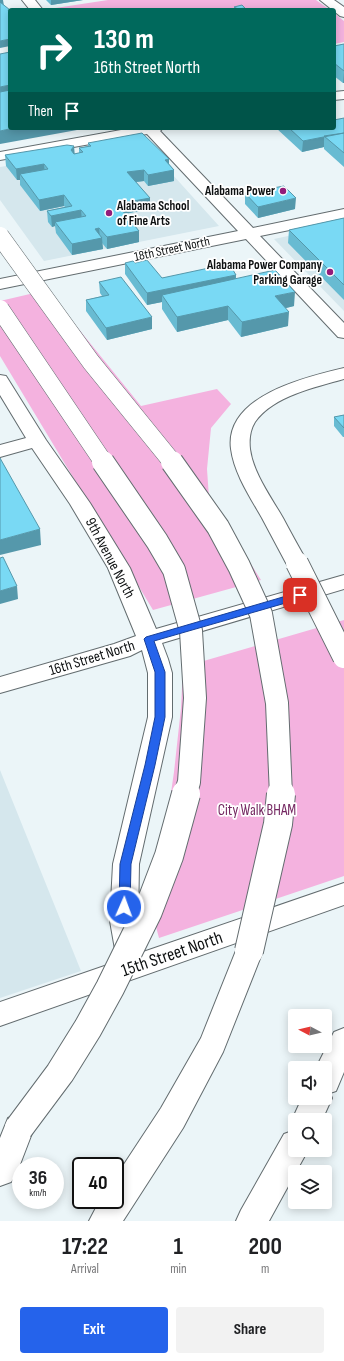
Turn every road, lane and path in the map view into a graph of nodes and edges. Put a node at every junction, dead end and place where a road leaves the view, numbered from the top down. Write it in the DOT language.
graph roads {
  1 [pos="28,0"];
  2 [pos="35,8"];
  3 [pos="141,130"];
  4 [pos="154,130"];
  5 [pos="0,156"];
  6 [pos="344,214"];
  7 [pos="249,233"];
  8 [pos="0,236"];
  9 [pos="0,284"];
  10 [pos="0,309"];
  11 [pos="344,333"];
  12 [pos="344,373"];
  13 [pos="0,380"];
  14 [pos="37,441"];
  15 [pos="0,451"];
  16 [pos="344,582"];
  17 [pos="149,639"];
  18 [pos="344,657"];
  19 [pos="0,685"];
  20 [pos="342,900"];
  21 [pos="132,968"];
  22 [pos="0,1014"];
  23 [pos="344,1041"];
  24 [pos="332,1066"];
  25 [pos="9,1135"];
  26 [pos="288,1157"];
  27 [pos="0,1171"];
  28 [pos="105,1221"];
  29 [pos="252,1221"];
  1 -- 2 [label="main road"];
  3 -- 5 [label="main road"];
  4 -- 7 [label="main road"];
  6 -- 7 [label="main road, 18th Street North"];
  7 -- 9 [label="main road, 18th Street North"];
  7 -- 11 [label="main road"];
  8 -- 28 [label="main road, bridge"];
  10 -- 25 [label="main road, bridge"];
  12 -- 18 [label="main road, bridge"];
  13 -- 14 [label="main road, 9th Avenue North"];
  14 -- 15 [label="main road"];
  14 -- 17 [label="main road, 9th Avenue North"];
  16 -- 17 [label="main road, 16th Street North"];
  17 -- 19 [label="main road, 16th Street North"];
  17 -- 21 [label="main road, 9th Avenue North"];
  20 -- 21 [label="main road, 15th Street North"];
  21 -- 22 [label="main road, 15th Street North"];
  23 -- 24 [label="main road"];
  25 -- 27 [label="main road"];
  26 -- 29 [label="main road"];
}
